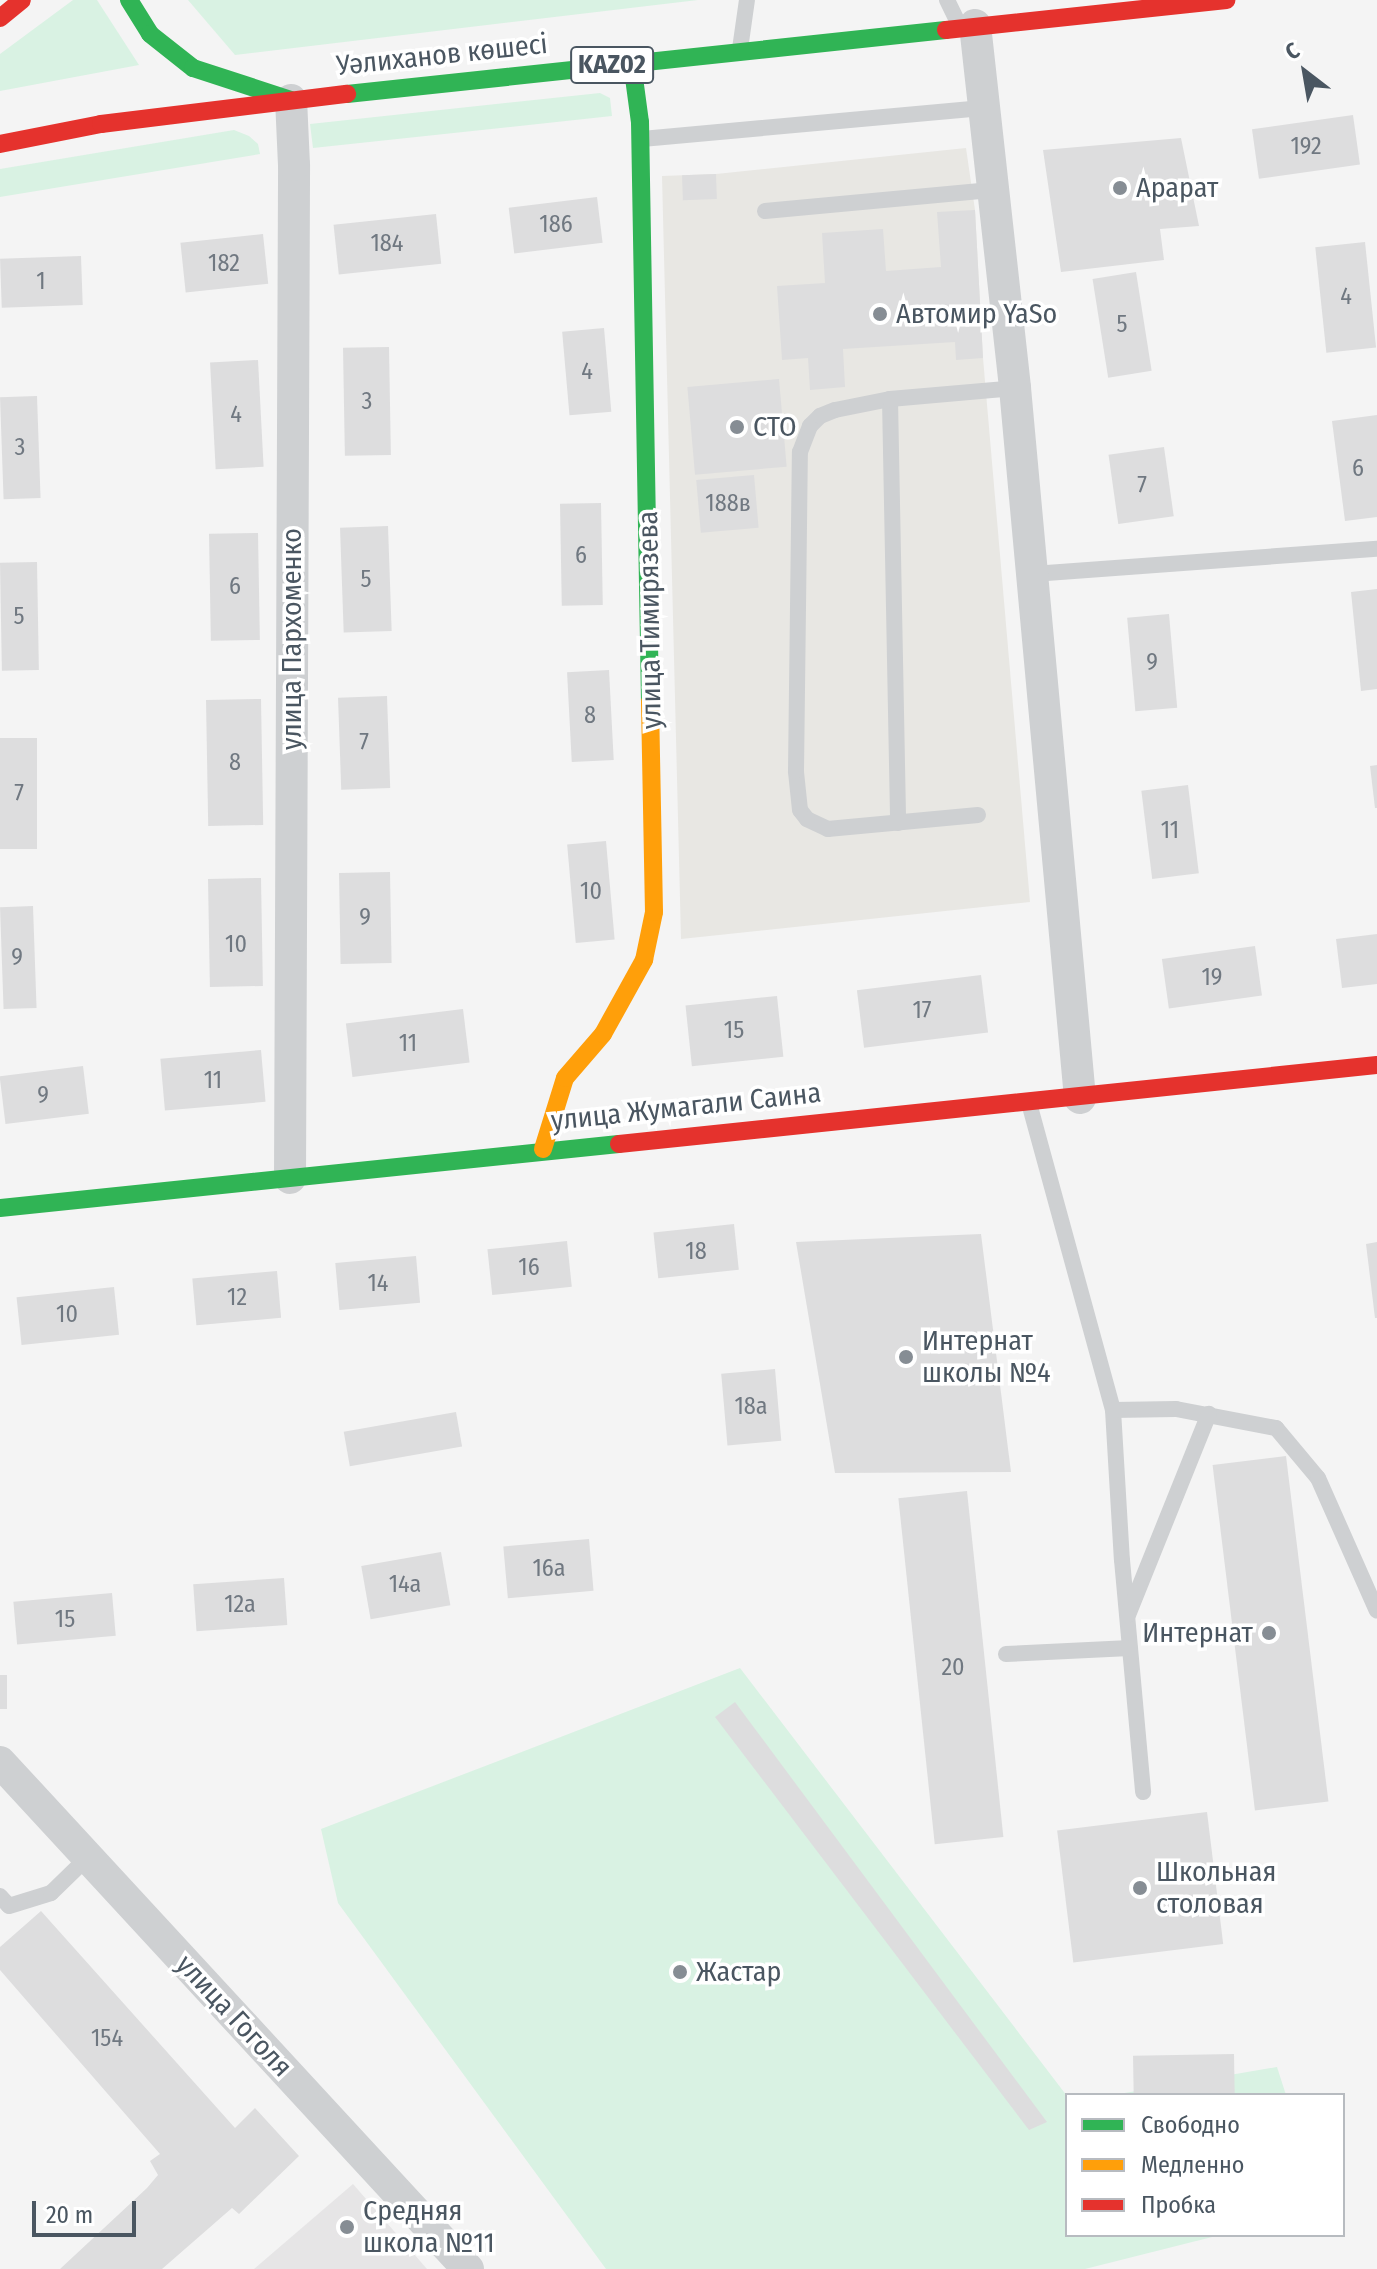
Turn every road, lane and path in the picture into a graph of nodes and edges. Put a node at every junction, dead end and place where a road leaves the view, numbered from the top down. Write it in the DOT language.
graph roads {
  1 [pos="22,0"];
  2 [pos="129,0"];
  3 [pos="747,0"];
  4 [pos="947,0"];
  5 [pos="1226,0"];
  6 [pos="1096,7"];
  7 [pos="0,18"];
  8 [pos="968,26"];
  9 [pos="740,50"];
  10 [pos="632,63"];
  11 [pos="291,100"];
  12 [pos="983,108"];
  13 [pos="640,139"];
  14 [pos="0,144"];
  15 [pos="991,190"];
  16 [pos="765,211"];
  17 [pos="1015,388"];
  18 [pos="890,399"];
  19 [pos="1377,549"];
  20 [pos="1033,574"];
  21 [pos="978,815"];
  22 [pos="898,823"];
  23 [pos="1377,1065"];
  24 [pos="1080,1098"];
  25 [pos="1028,1101"];
  26 [pos="543,1149"];
  27 [pos="290,1178"];
  28 [pos="0,1208"];
  29 [pos="1113,1410"];
  30 [pos="1209,1414"];
  31 [pos="1377,1611"];
  32 [pos="1127,1616"];
  33 [pos="1130,1648"];
  34 [pos="1006,1654"];
  35 [pos="0,1762"];
  36 [pos="1143,1792"];
  37 [pos="88,1857"];
  38 [pos="0,1896"];
  39 [pos="468,2269"];
  1 -- 7 [label="main road"];
  2 -- 11 [label="main road"];
  3 -- 9 [label="lane"];
  4 -- 8 [label="lane"];
  5 -- 6 [label="main road, Уәлиханов көшесі / KАZ02"];
  6 -- 8 [label="main road, Уәлиханов көшесі / KАZ02"];
  8 -- 9 [label="main road, Уәлиханов көшесі / KАZ02"];
  8 -- 12 [label="street"];
  9 -- 10 [label="main road, Уәлиханов көшесі / KАZ02"];
  10 -- 11 [label="main road, Уәлиханов көшесі / KАZ02"];
  10 -- 13 [label="main road, улица Тимирязева"];
  11 -- 14 [label="main road, Уәлиханов көшесі / KАZ02"];
  11 -- 27 [label="street, улица Пархоменко"];
  12 -- 13 [label="lane"];
  12 -- 15 [label="street"];
  13 -- 26 [label="main road, улица Тимирязева"];
  15 -- 16 [label="lane"];
  15 -- 17 [label="street"];
  17 -- 18 [label="lane"];
  17 -- 20 [label="street"];
  18 -- 22 [label="lane"];
  18 -- 22 [label="lane"];
  19 -- 20 [label="lane"];
  20 -- 24 [label="street"];
  21 -- 22 [label="lane"];
  23 -- 24 [label="main road, улица Жумагали Саина"];
  24 -- 25 [label="main road, улица Жумагали Саина"];
  25 -- 26 [label="main road, улица Жумагали Саина"];
  25 -- 29 [label="lane"];
  26 -- 27 [label="main road, улица Жумагали Саина"];
  27 -- 28 [label="main road, улица Жумагали Саина"];
  29 -- 30 [label="lane"];
  29 -- 32 [label="lane"];
  30 -- 31 [label="lane"];
  30 -- 32 [label="lane"];
  32 -- 33 [label="lane"];
  33 -- 34 [label="lane"];
  33 -- 36 [label="lane"];
  35 -- 37 [label="street, улица Гоголя"];
  37 -- 38 [label="lane"];
  37 -- 39 [label="street, улица Гоголя"];
}
